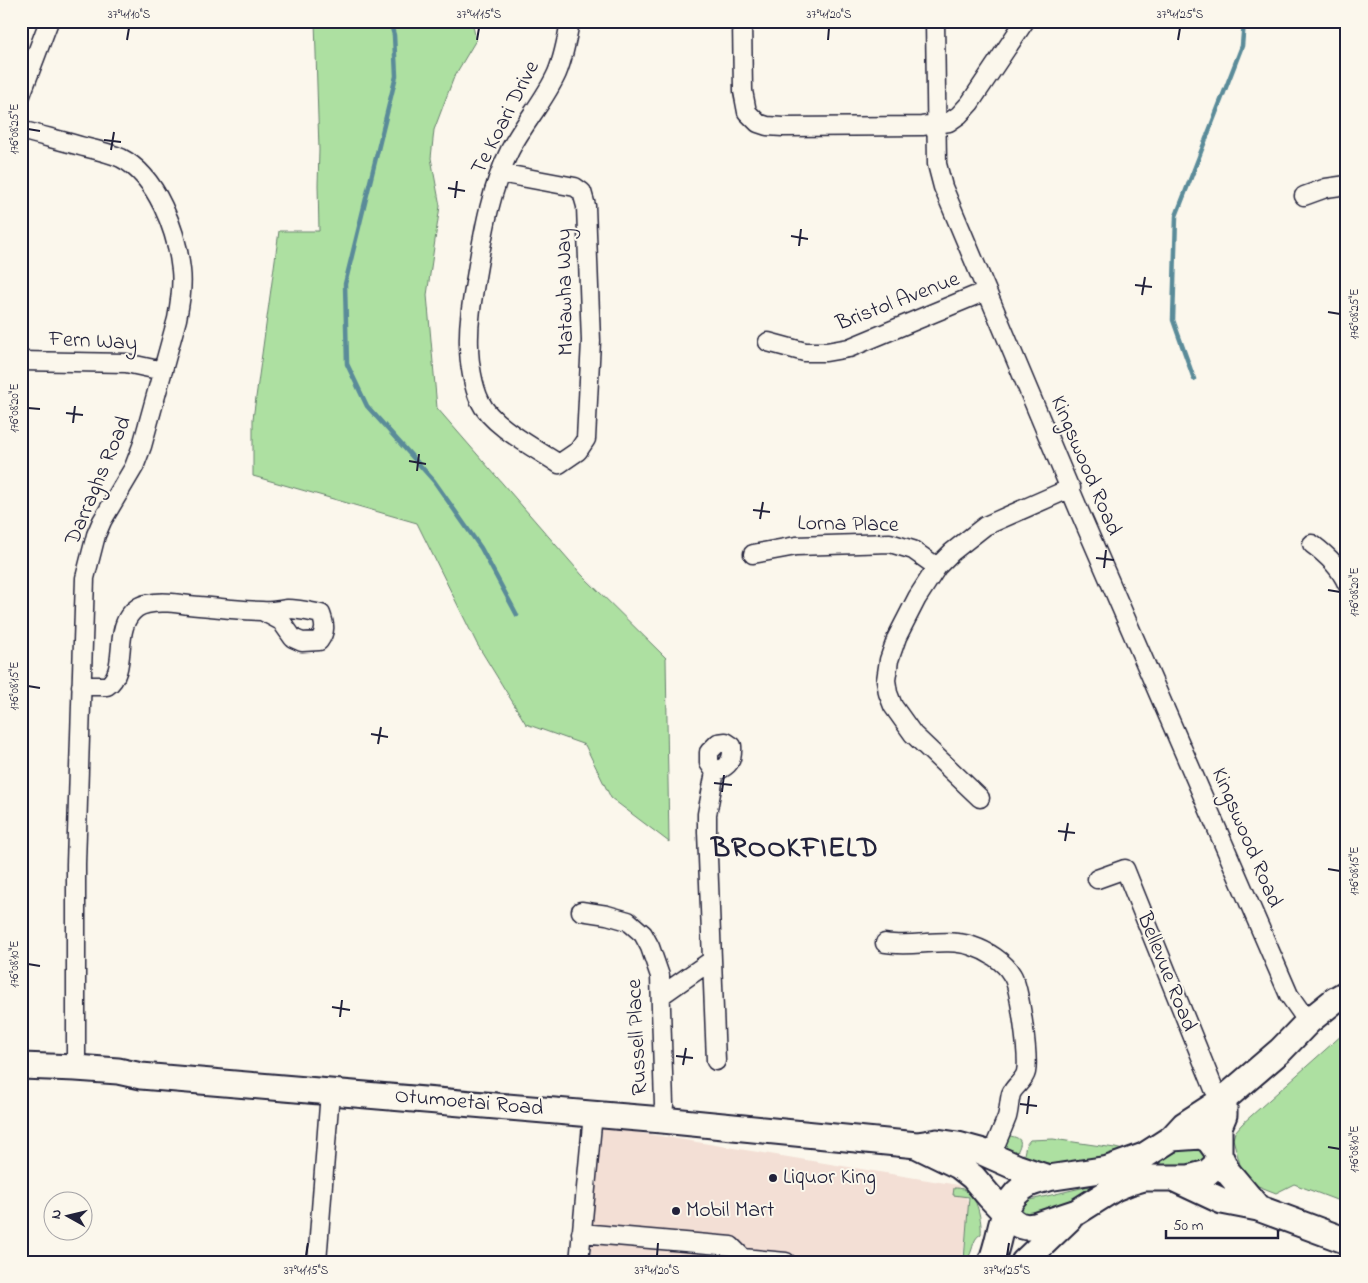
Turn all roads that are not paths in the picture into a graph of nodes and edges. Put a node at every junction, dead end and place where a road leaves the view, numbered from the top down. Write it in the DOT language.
graph roads {
  1 [pos="49,21"];
  2 [pos="570,21"];
  3 [pos="742,21"];
  4 [pos="935,21"];
  5 [pos="1025,21"];
  6 [pos="21,95"];
  7 [pos="936,124"];
  8 [pos="21,130"];
  9 [pos="500,173"];
  10 [pos="1347,185"];
  11 [pos="1304,196"];
  12 [pos="986,292"];
  13 [pos="768,342"];
  14 [pos="21,361"];
  15 [pos="163,371"];
  16 [pos="559,464"];
  17 [pos="1071,488"];
  18 [pos="1312,544"];
  19 [pos="753,554"];
  20 [pos="937,567"];
  21 [pos="1347,584"];
  22 [pos="264,612"];
  23 [pos="82,686"];
  24 [pos="715,772"];
  25 [pos="980,798"];
  26 [pos="1097,879"];
  27 [pos="581,911"];
  28 [pos="885,943"];
  29 [pos="712,960"];
  30 [pos="1347,993"];
  31 [pos="662,995"];
  32 [pos="1310,1021"];
  33 [pos="716,1061"];
  34 [pos="21,1066"];
  35 [pos="76,1068"];
  36 [pos="330,1092"];
  37 [pos="1224,1099"];
  38 [pos="593,1114"];
  39 [pos="662,1120"];
  40 [pos="1172,1138"];
  41 [pos="917,1145"];
  42 [pos="1219,1154"];
  43 [pos="991,1156"];
  44 [pos="1170,1177"];
  45 [pos="1048,1178"];
  46 [pos="1258,1208"];
  47 [pos="1077,1212"];
  48 [pos="1004,1213"];
  49 [pos="581,1233"];
  50 [pos="1347,1241"];
  51 [pos="317,1262"];
  52 [pos="579,1262"];
  53 [pos="786,1262"];
  54 [pos="991,1262"];
  55 [pos="1024,1262"];
  1 -- 6 [label="street"];
  2 -- 9 [label="street, Te Koari Drive"];
  3 -- 7 [label="street"];
  4 -- 7 [label="street, Kingswood Road"];
  5 -- 7 [label="street"];
  7 -- 12 [label="street, Kingswood Road"];
  8 -- 15 [label="street, Darraghs Road"];
  9 -- 16 [label="street, Te Koari Drive"];
  9 -- 16 [label="street, Matawha Way"];
  10 -- 11 [label="street"];
  12 -- 13 [label="street, Bristol Avenue"];
  12 -- 17 [label="street, Kingswood Road"];
  14 -- 15 [label="street, Fern Way"];
  15 -- 23 [label="street, Darraghs Road"];
  17 -- 20 [label="street"];
  17 -- 32 [label="street, Kingswood Road"];
  18 -- 21 [label="street"];
  19 -- 20 [label="street, Lorna Place"];
  20 -- 25 [label="street"];
  22 -- 23 [label="street"];
  23 -- 35 [label="street, Darraghs Road"];
  24 -- 29 [label="street"];
  26 -- 37 [label="street, Bellevue Road"];
  27 -- 31 [label="street, Russell Place"];
  28 -- 43 [label="street"];
  29 -- 31 [label="street"];
  29 -- 33 [label="street"];
  30 -- 32 [label="main road"];
  31 -- 39 [label="street, Russell Place"];
  32 -- 37 [label="main road"];
  34 -- 35 [label="main road, Otumoetai Road"];
  35 -- 36 [label="main road, Otumoetai Road"];
  36 -- 38 [label="main road, Otumoetai Road"];
  36 -- 51 [label="street"];
  37 -- 40 [label="main road"];
  37 -- 42 [label="main road"];
  38 -- 39 [label="main road, Otumoetai Road"];
  38 -- 49 [label="street"];
  39 -- 41 [label="main road, Otumoetai Road"];
  40 -- 42 [label="main road, Otumoetai Road"];
  40 -- 45 [label="main road, Otumoetai Road"];
  41 -- 43 [label="main road, Otumoetai Road"];
  41 -- 48 [label="main road, Otumoetai Road"];
  42 -- 44 [label="main road"];
  42 -- 46 [label="main road, Otumoetai Road"];
  43 -- 45 [label="main road, Otumoetai Road"];
  44 -- 46 [label="main road, Otumoetai Road"];
  44 -- 47 [label="main road, Otumoetai Road"];
  45 -- 48 [label="main road"];
  46 -- 50 [label="main road, Otumoetai Road"];
  47 -- 48 [label="main road, Otumoetai Road"];
  47 -- 55 [label="main road"];
  48 -- 54 [label="main road"];
  49 -- 52 [label="street"];
  49 -- 53 [label="street"];
}
